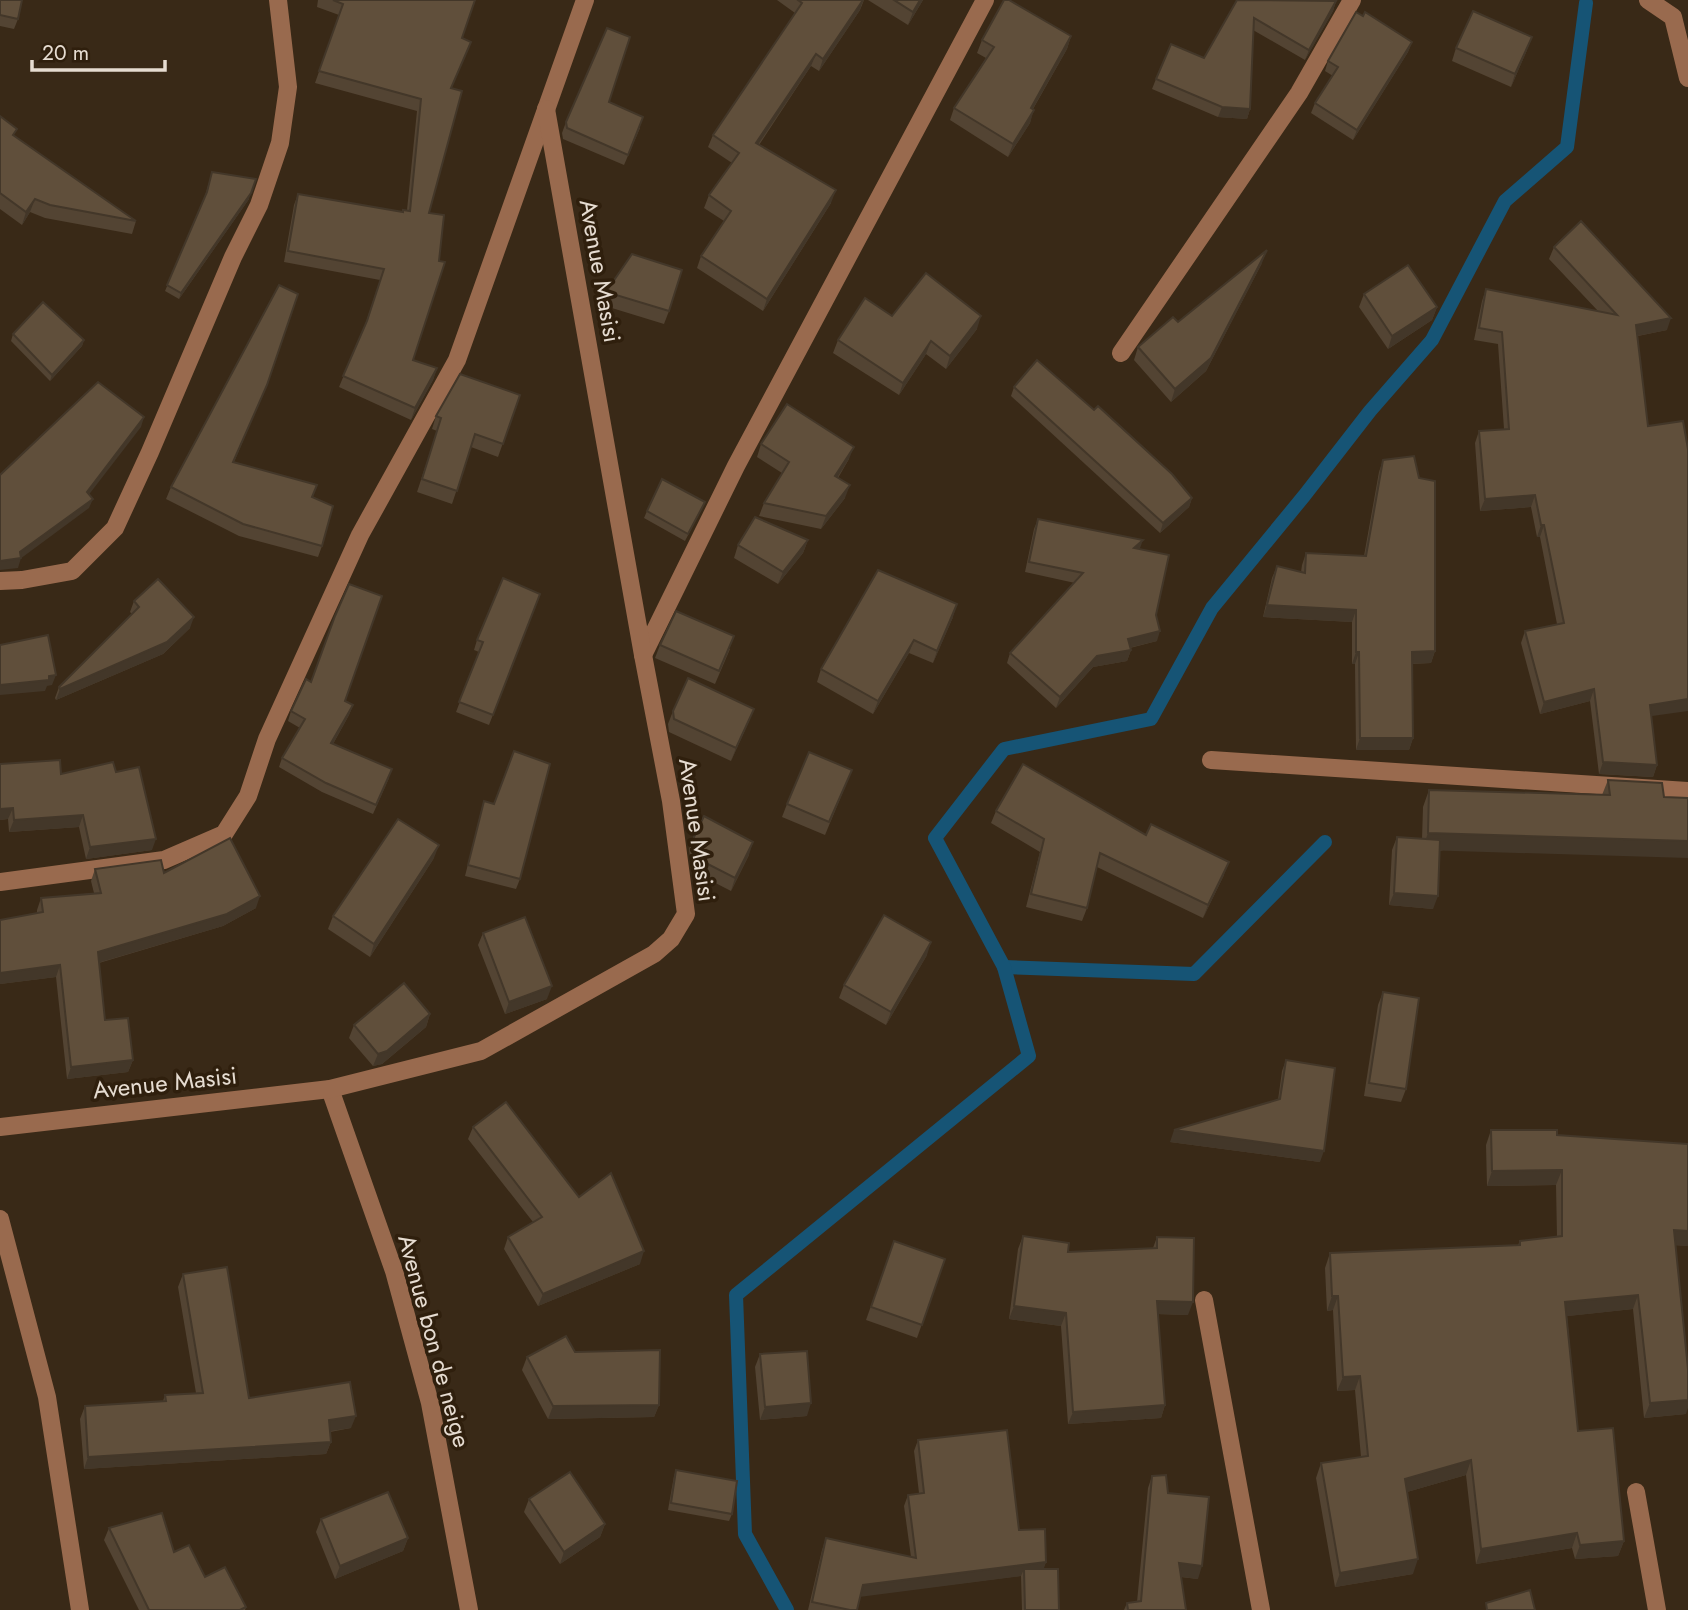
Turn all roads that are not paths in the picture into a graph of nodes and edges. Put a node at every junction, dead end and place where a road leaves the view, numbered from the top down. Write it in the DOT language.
graph roads {
  1 [pos="278,0"];
  2 [pos="585,0"];
  3 [pos="985,0"];
  4 [pos="1352,0"];
  5 [pos="1648,0"];
  6 [pos="1688,78"];
  7 [pos="546,109"];
  8 [pos="1121,353"];
  9 [pos="0,582"];
  10 [pos="643,655"];
  11 [pos="1210,760"];
  12 [pos="1688,791"];
  13 [pos="0,882"];
  14 [pos="330,1089"];
  15 [pos="0,1127"];
  16 [pos="0,1219"];
  17 [pos="1204,1300"];
  18 [pos="1636,1492"];
  19 [pos="80,1610"];
  20 [pos="469,1610"];
  21 [pos="1261,1610"];
  22 [pos="1657,1610"];
  1 -- 9 [label="street"];
  2 -- 7 [label="street"];
  3 -- 10 [label="street"];
  4 -- 8 [label="street"];
  5 -- 6 [label="street"];
  7 -- 10 [label="street, Avenue Masisi"];
  7 -- 13 [label="street"];
  10 -- 14 [label="street, Avenue Masisi"];
  11 -- 12 [label="street"];
  14 -- 15 [label="street, Avenue Masisi"];
  14 -- 20 [label="street, Avenue bon de neige"];
  16 -- 19 [label="street"];
  17 -- 21 [label="street"];
  18 -- 22 [label="street"];
}
